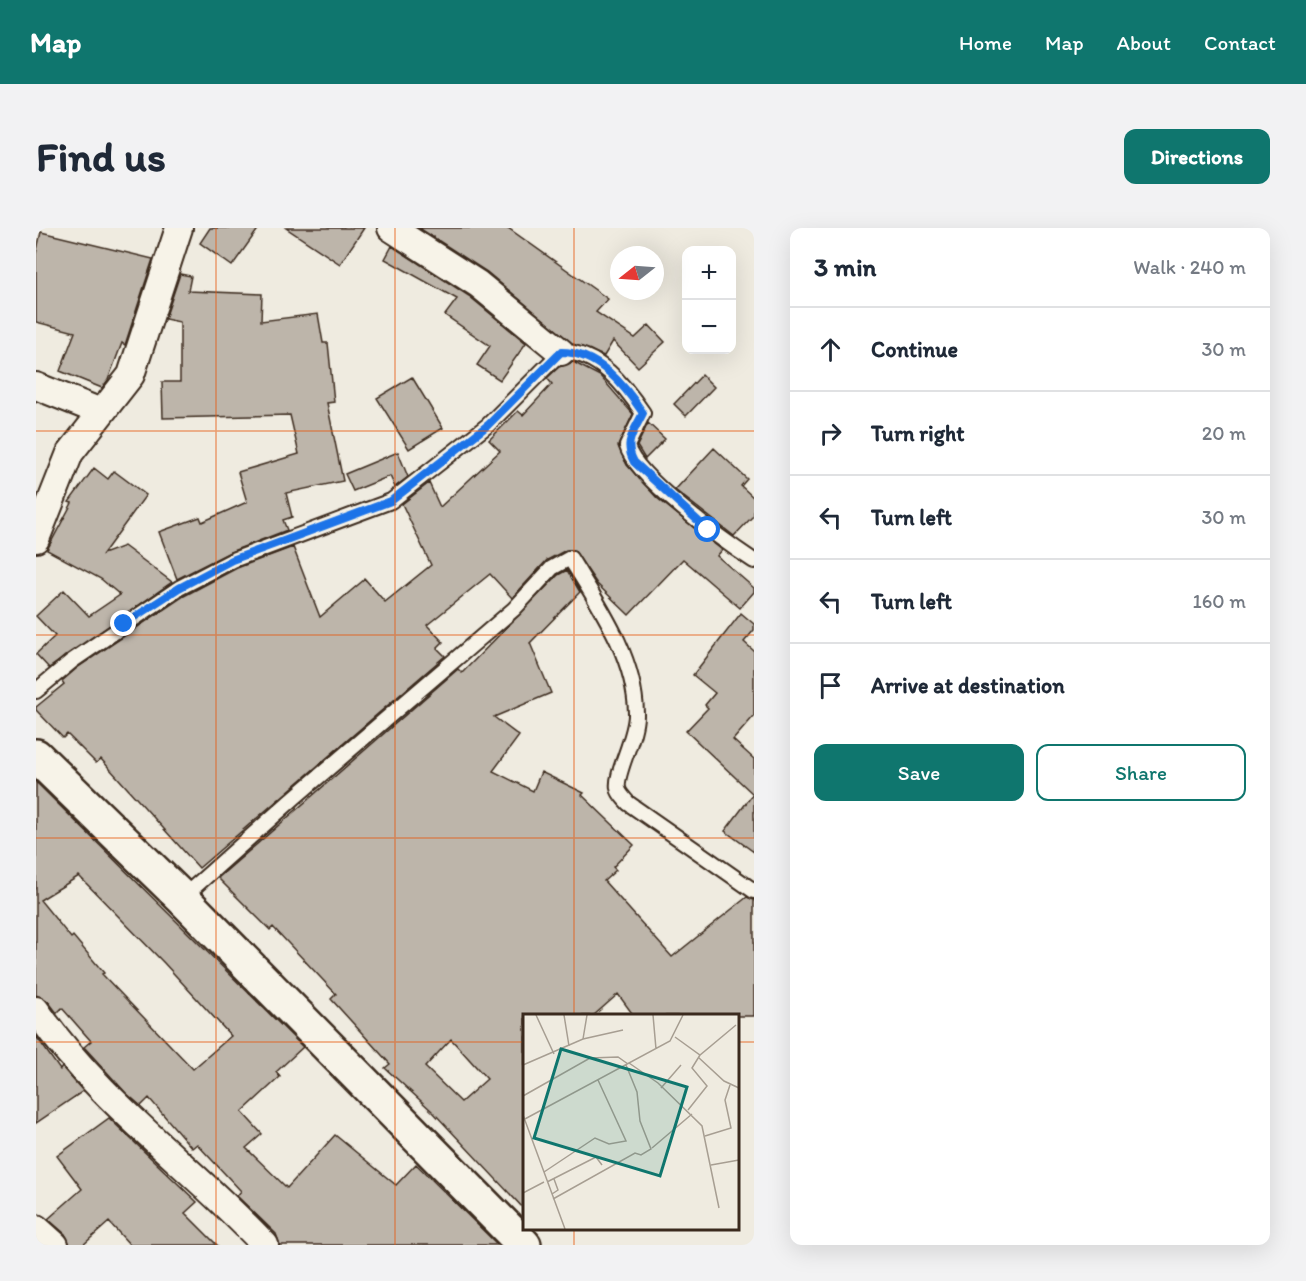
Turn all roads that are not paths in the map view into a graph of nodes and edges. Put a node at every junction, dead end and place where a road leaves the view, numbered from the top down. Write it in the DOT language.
graph roads {
  1 [pos="179,228"];
  2 [pos="391,228"];
  3 [pos="561,352"];
  4 [pos="36,386"];
  5 [pos="101,412"];
  6 [pos="36,539"];
  7 [pos="754,561"];
  8 [pos="36,691"];
  9 [pos="36,756"];
  10 [pos="754,891"];
  11 [pos="182,898"];
  12 [pos="36,1010"];
  13 [pos="36,1227"];
  14 [pos="55,1245"];
  15 [pos="265,1245"];
  16 [pos="524,1245"];
  1 -- 5 [label="street"];
  2 -- 3 [label="street"];
  3 -- 7 [label="lane"];
  3 -- 8 [label="lane"];
  4 -- 5 [label="street"];
  5 -- 6 [label="street"];
  9 -- 11 [label="street"];
  10 -- 11 [label="lane"];
  11 -- 16 [label="street"];
  12 -- 15 [label="street"];
  13 -- 14 [label="street"];
}
